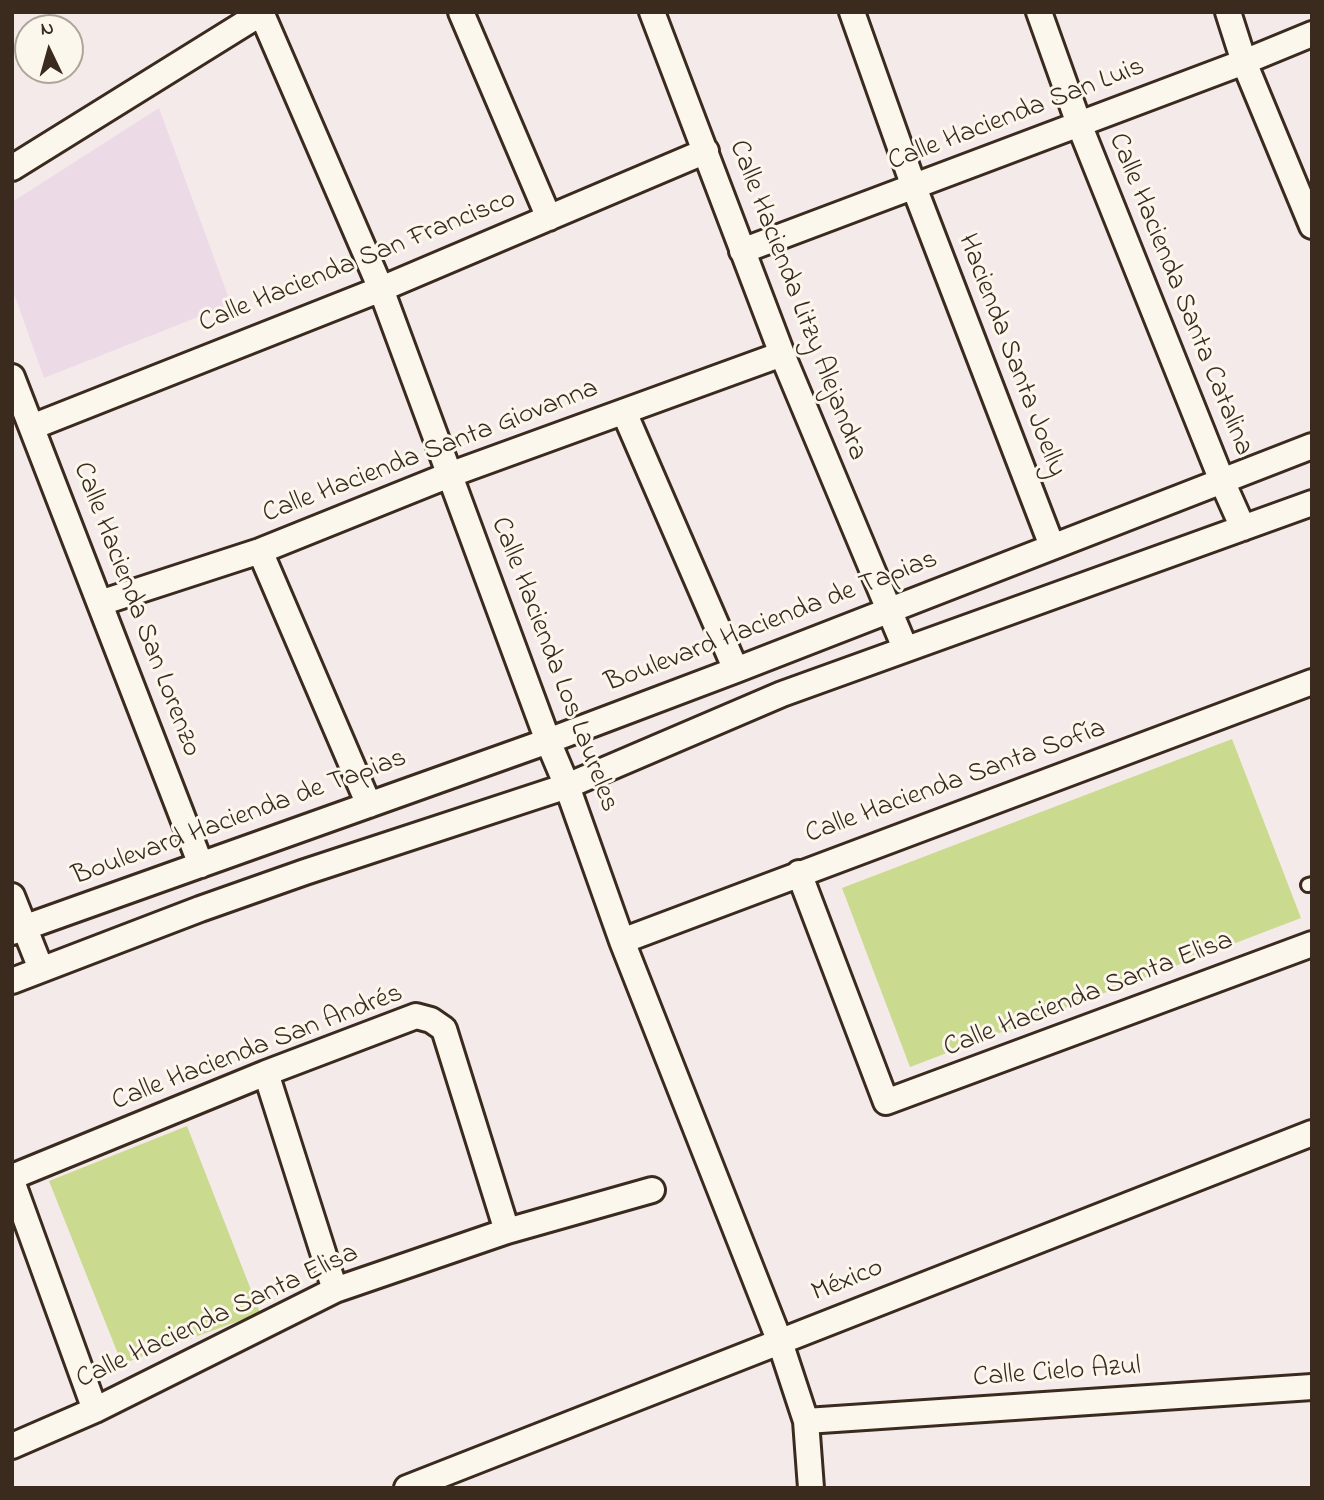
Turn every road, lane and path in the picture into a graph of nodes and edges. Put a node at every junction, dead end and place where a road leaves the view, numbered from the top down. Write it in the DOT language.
graph roads {
  1 [pos="262,12"];
  2 [pos="461,12"];
  3 [pos="652,12"];
  4 [pos="852,12"];
  5 [pos="1038,12"];
  6 [pos="1228,12"];
  7 [pos="1312,34"];
  8 [pos="1244,62"];
  9 [pos="1079,124"];
  10 [pos="705,151"];
  11 [pos="12,168"];
  12 [pos="914,187"];
  13 [pos="549,218"];
  14 [pos="1312,226"];
  15 [pos="742,251"];
  16 [pos="381,289"];
  17 [pos="782,354"];
  18 [pos="12,377"];
  19 [pos="624,412"];
  20 [pos="32,427"];
  21 [pos="1312,446"];
  22 [pos="449,475"];
  23 [pos="1222,481"];
  24 [pos="1312,503"];
  25 [pos="1243,528"];
  26 [pos="1052,546"];
  27 [pos="260,551"];
  28 [pos="100,603"];
  29 [pos="889,611"];
  30 [pos="905,648"];
  31 [pos="736,670"];
  32 [pos="1312,682"];
  33 [pos="548,741"];
  34 [pos="567,786"];
  35 [pos="369,805"];
  36 [pos="201,865"];
  37 [pos="799,873"];
  38 [pos="12,896"];
  39 [pos="18,930"];
  40 [pos="622,941"];
  41 [pos="1312,944"];
  42 [pos="41,969"];
  43 [pos="12,981"];
  44 [pos="266,1073"];
  45 [pos="1312,1133"];
  46 [pos="12,1179"];
  47 [pos="652,1190"];
  48 [pos="507,1231"];
  49 [pos="335,1290"];
  50 [pos="780,1342"];
  51 [pos="1312,1387"];
  52 [pos="95,1410"];
  53 [pos="806,1420"];
  54 [pos="12,1446"];
  55 [pos="407,1488"];
  56 [pos="811,1488"];
  1 -- 11 [label="street"];
  1 -- 16 [label="street, Calle Hacienda Los Laureles"];
  2 -- 13 [label="street"];
  3 -- 10 [label="street, Calle Hacienda Litzy Alejandra"];
  4 -- 12 [label="street, Hacienda Santa Joelly"];
  5 -- 9 [label="street, Calle Hacienda Santa Catalina"];
  6 -- 8 [label="street"];
  7 -- 8 [label="street, Calle Hacienda San Luis"];
  8 -- 9 [label="street, Calle Hacienda San Luis"];
  8 -- 14 [label="street"];
  9 -- 12 [label="street, Calle Hacienda San Luis"];
  9 -- 23 [label="street, Calle Hacienda Santa Catalina"];
  10 -- 13 [label="street, Calle Hacienda San Francisco"];
  10 -- 15 [label="street, Calle Hacienda Litzy Alejandra"];
  12 -- 15 [label="street, Calle Hacienda San Luis"];
  12 -- 26 [label="street, Hacienda Santa Joelly"];
  13 -- 16 [label="street, Calle Hacienda San Francisco"];
  15 -- 17 [label="street, Calle Hacienda Litzy Alejandra"];
  16 -- 20 [label="street, Calle Hacienda San Francisco"];
  16 -- 22 [label="street, Calle Hacienda Los Laureles"];
  17 -- 19 [label="street, Calle Hacienda Santa Giovanna"];
  17 -- 29 [label="street, Calle Hacienda Litzy Alejandra"];
  18 -- 20 [label="street, Calle Hacienda San Lorenzo"];
  19 -- 22 [label="street, Calle Hacienda Santa Giovanna"];
  19 -- 31 [label="street"];
  20 -- 28 [label="street, Calle Hacienda San Lorenzo"];
  21 -- 23 [label="street, Boulevard Hacienda de Tapias"];
  22 -- 27 [label="street, Calle Hacienda Santa Giovanna"];
  22 -- 33 [label="street, Calle Hacienda Los Laureles"];
  23 -- 25 [label="street, Calle Hacienda Santa Catalina"];
  23 -- 26 [label="street, Boulevard Hacienda de Tapias"];
  24 -- 25 [label="street"];
  25 -- 30 [label="street"];
  26 -- 29 [label="street, Boulevard Hacienda de Tapias"];
  27 -- 28 [label="street, Calle Hacienda Santa Giovanna"];
  27 -- 35 [label="street"];
  28 -- 36 [label="street, Calle Hacienda San Lorenzo"];
  29 -- 30 [label="street, Calle Hacienda Litzy Alejandra"];
  29 -- 31 [label="street, Boulevard Hacienda de Tapias"];
  30 -- 34 [label="street"];
  31 -- 33 [label="street, Boulevard Hacienda de Tapias"];
  32 -- 37 [label="street, Calle Hacienda Santa Sofía"];
  33 -- 34 [label="street, Calle Hacienda Los Laureles"];
  33 -- 35 [label="street, Boulevard Hacienda de Tapias"];
  34 -- 40 [label="street, Calle Hacienda Los Laureles"];
  34 -- 42 [label="street"];
  35 -- 36 [label="street, Boulevard Hacienda de Tapias"];
  36 -- 39 [label="street, Boulevard Hacienda de Tapias"];
  37 -- 40 [label="street, Calle Hacienda Santa Sofía"];
  37 -- 41 [label="street, Calle Hacienda Santa Elisa"];
  38 -- 39 [label="street"];
  39 -- 42 [label="street"];
  40 -- 50 [label="street, Calle Hacienda Los Laureles"];
  42 -- 43 [label="street"];
  44 -- 46 [label="street, Calle Hacienda San Andrés"];
  44 -- 48 [label="street, Calle Hacienda San Andrés"];
  44 -- 49 [label="street"];
  45 -- 50 [label="street, México"];
  46 -- 52 [label="street"];
  47 -- 48 [label="street, Calle Hacienda Santa Elisa"];
  48 -- 49 [label="street, Calle Hacienda Santa Elisa"];
  49 -- 52 [label="street, Calle Hacienda Santa Elisa"];
  50 -- 53 [label="street, Calle Hacienda Los Laureles"];
  50 -- 55 [label="street, México"];
  51 -- 53 [label="street, Calle Cielo Azul"];
  52 -- 54 [label="street, Calle Hacienda Santa Elisa"];
  53 -- 56 [label="street, Calle Hacienda Los Laureles"];
}
